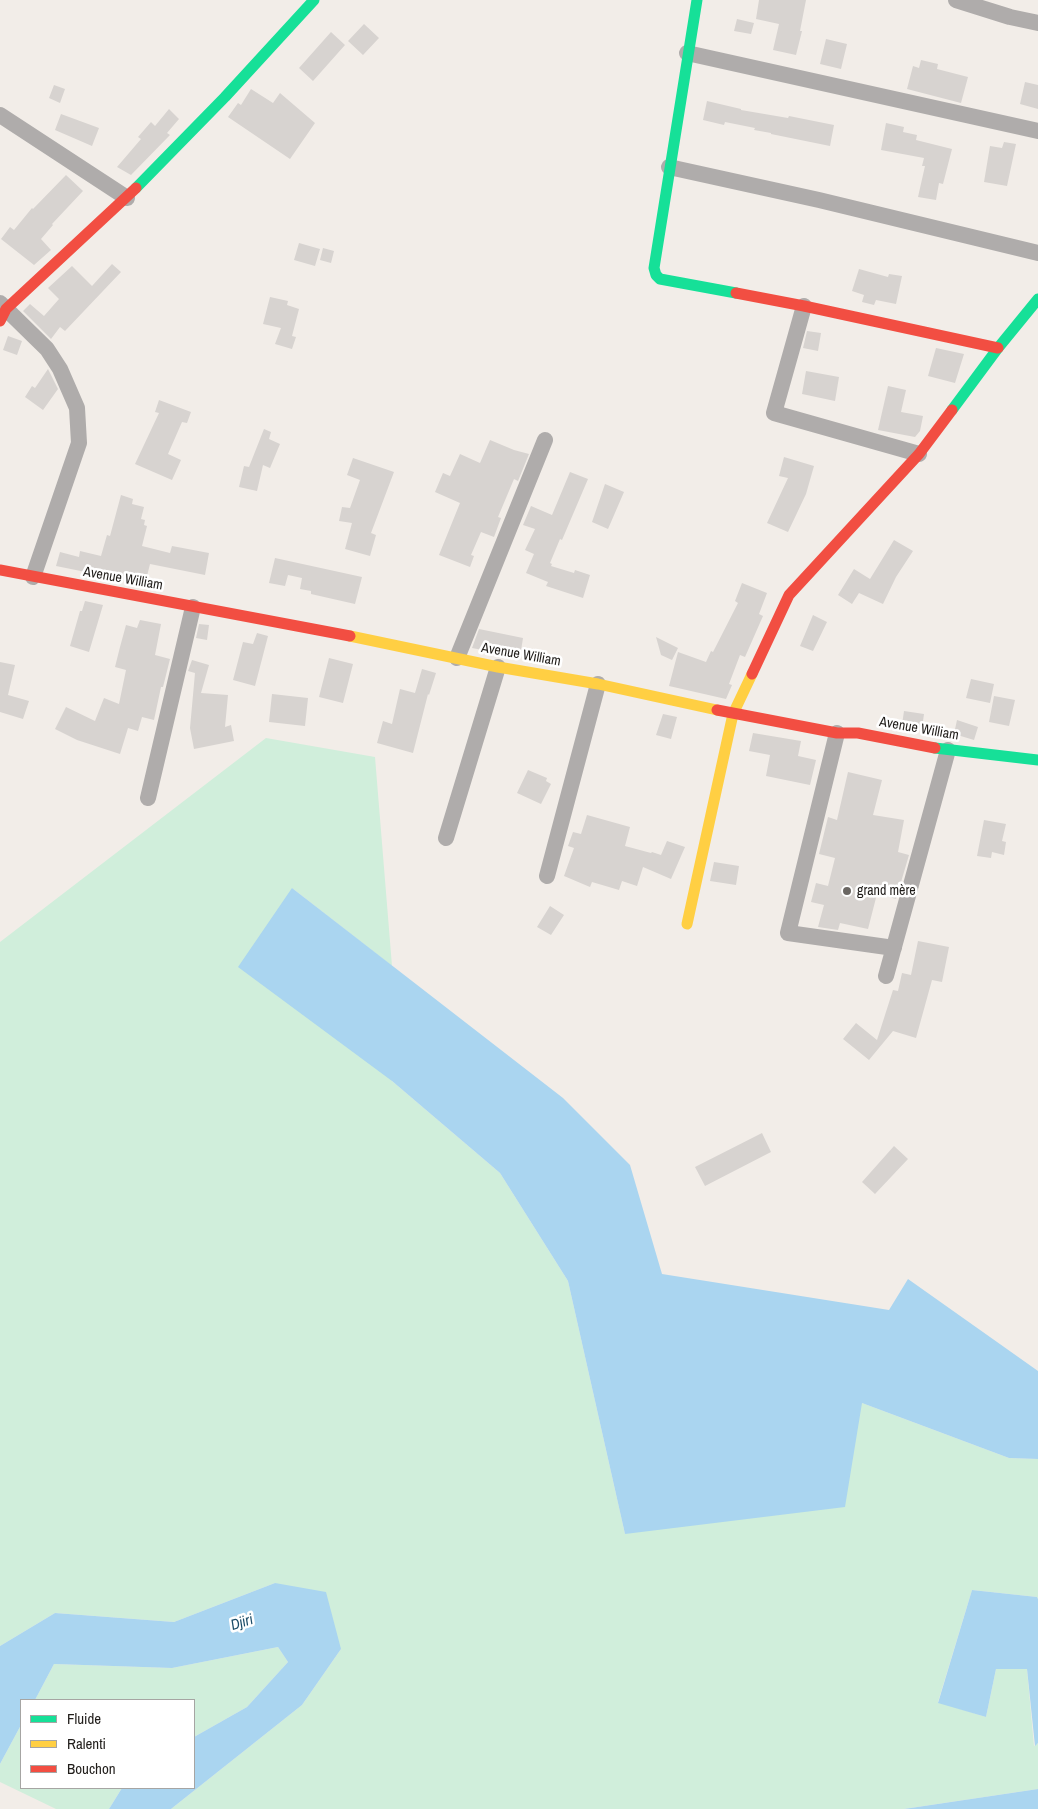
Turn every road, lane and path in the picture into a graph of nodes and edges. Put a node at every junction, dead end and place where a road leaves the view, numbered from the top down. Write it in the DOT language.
graph roads {
  1 [pos="314,0"];
  2 [pos="697,0"];
  3 [pos="956,0"];
  4 [pos="1038,23"];
  5 [pos="687,52"];
  6 [pos="0,114"];
  7 [pos="1038,131"];
  8 [pos="669,167"];
  9 [pos="127,198"];
  10 [pos="1038,253"];
  11 [pos="1038,299"];
  12 [pos="804,306"];
  13 [pos="2,311"];
  14 [pos="998,348"];
  15 [pos="545,440"];
  16 [pos="919,454"];
  17 [pos="0,570"];
  18 [pos="33,578"];
  19 [pos="193,607"];
  20 [pos="457,658"];
  21 [pos="498,667"];
  22 [pos="598,684"];
  23 [pos="733,714"];
  24 [pos="837,733"];
  25 [pos="948,750"];
  26 [pos="1038,760"];
  27 [pos="148,798"];
  28 [pos="446,838"];
  29 [pos="547,876"];
  30 [pos="687,924"];
  31 [pos="894,948"];
  32 [pos="886,976"];
  1 -- 9 [label="street"];
  2 -- 5 [label="street"];
  3 -- 4 [label="street"];
  5 -- 7 [label="street"];
  5 -- 8 [label="street"];
  6 -- 9 [label="street"];
  8 -- 10 [label="street"];
  8 -- 12 [label="street"];
  9 -- 13 [label="street"];
  11 -- 14 [label="street"];
  12 -- 14 [label="street"];
  12 -- 16 [label="street"];
  13 -- 18 [label="street"];
  14 -- 16 [label="street"];
  15 -- 20 [label="street"];
  16 -- 23 [label="street"];
  17 -- 18 [label="street, Avenue William"];
  18 -- 19 [label="street, Avenue William"];
  19 -- 20 [label="street, Avenue William"];
  19 -- 27 [label="street"];
  20 -- 21 [label="street, Avenue William"];
  21 -- 22 [label="street, Avenue William"];
  21 -- 28 [label="street"];
  22 -- 23 [label="street, Avenue William"];
  22 -- 29 [label="street"];
  23 -- 24 [label="street, Avenue William"];
  23 -- 30 [label="street"];
  24 -- 25 [label="street, Avenue William"];
  24 -- 31 [label="street"];
  25 -- 26 [label="street, Avenue William"];
  25 -- 31 [label="street"];
  31 -- 32 [label="street"];
}
